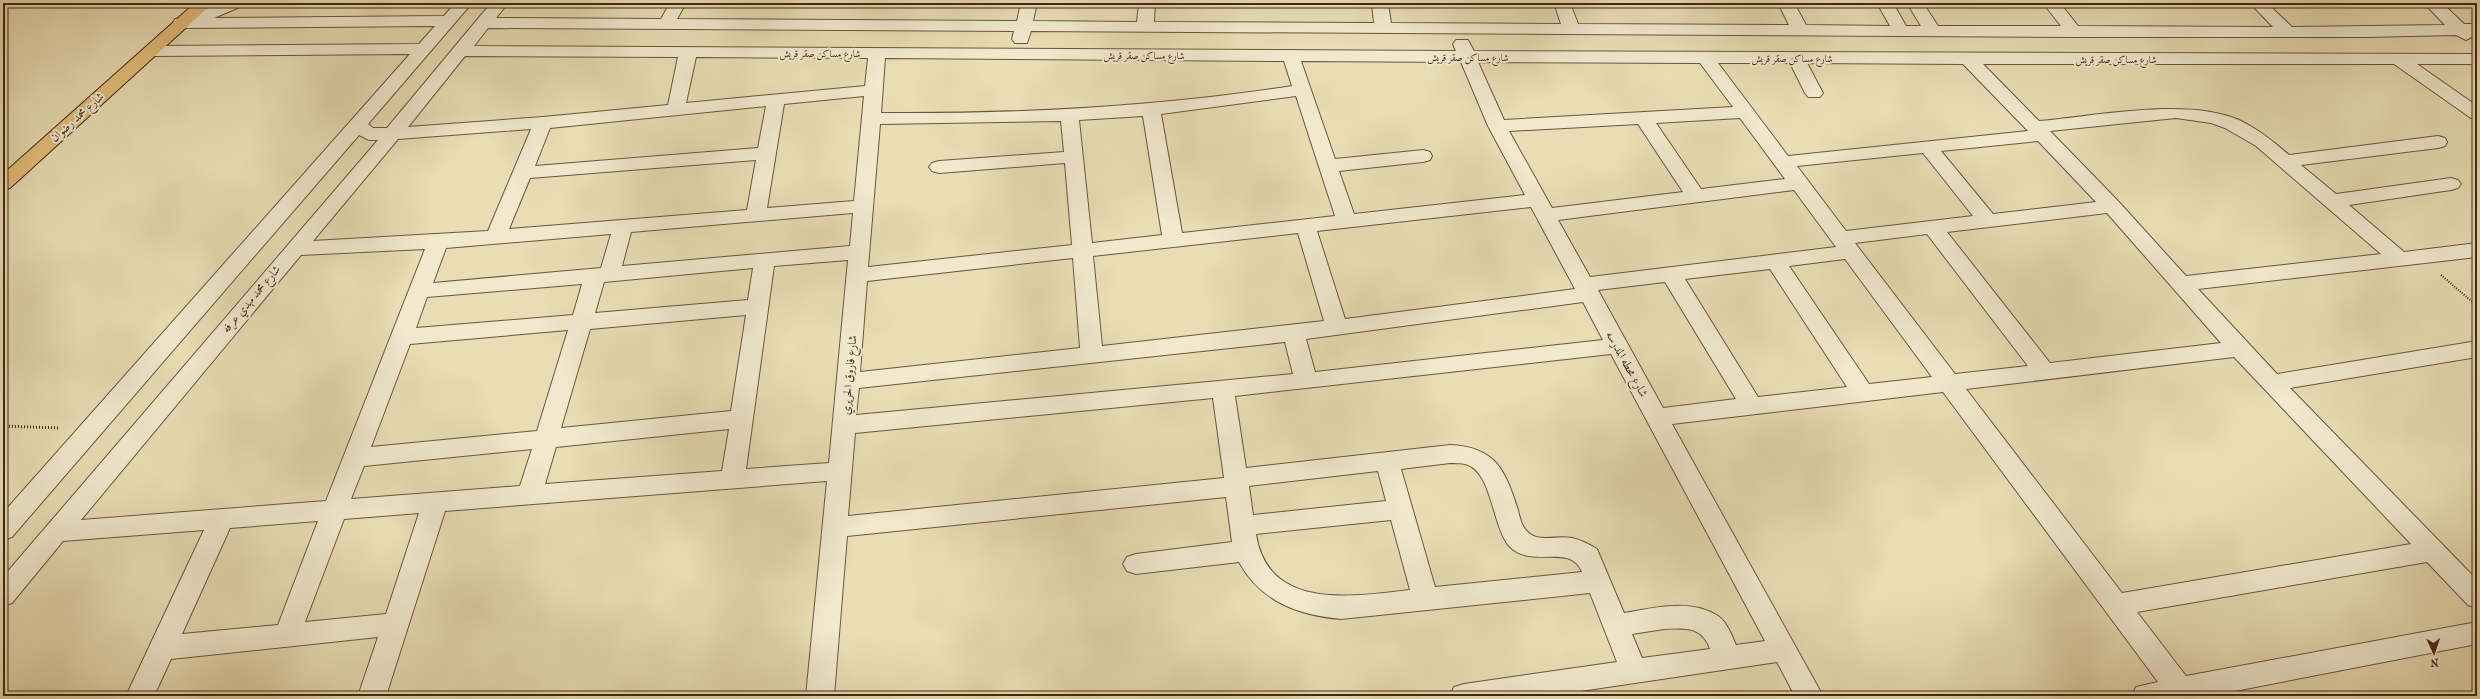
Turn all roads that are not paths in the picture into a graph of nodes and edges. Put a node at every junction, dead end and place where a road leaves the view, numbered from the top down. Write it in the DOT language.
graph roads {
  1 [pos="205,3"];
  2 [pos="236,3"];
  3 [pos="464,3"];
  4 [pos="500,3"];
  5 [pos="678,3"];
  6 [pos="1029,3"];
  7 [pos="1148,3"];
  8 [pos="1380,3"];
  9 [pos="1562,3"];
  10 [pos="1786,3"];
  11 [pos="1885,3"];
  12 [pos="1915,3"];
  13 [pos="2051,3"];
  14 [pos="2258,3"];
  15 [pos="2432,3"];
  16 [pos="448,21"];
  17 [pos="183,22"];
  18 [pos="484,23"];
  19 [pos="666,24"];
  20 [pos="1024,26"];
  21 [pos="1145,26"];
  22 [pos="1383,28"];
  23 [pos="1456,28"];
  24 [pos="1571,29"];
  25 [pos="2477,29"];
  26 [pos="1800,30"];
  27 [pos="2460,30"];
  28 [pos="1902,31"];
  29 [pos="1933,31"];
  30 [pos="2074,32"];
  31 [pos="2288,32"];
  32 [pos="2477,46"];
  33 [pos="424,49"];
  34 [pos="152,51"];
  35 [pos="459,51"];
  36 [pos="688,52"];
  37 [pos="877,54"];
  38 [pos="1017,54"];
  39 [pos="1292,56"];
  40 [pos="1466,57"];
  41 [pos="1705,58"];
  42 [pos="1796,58"];
  43 [pos="1968,59"];
  44 [pos="2477,59"];
  45 [pos="2399,60"];
  46 [pos="874,90"];
  47 [pos="1302,90"];
  48 [pos="1814,93"];
  49 [pos="776,100"];
  50 [pos="676,109"];
  51 [pos="1151,111"];
  52 [pos="1746,112"];
  53 [pos="2477,114"];
  54 [pos="1070,117"];
  55 [pos="871,118"];
  56 [pos="1644,118"];
  57 [pos="359,123"];
  58 [pos="543,123"];
  59 [pos="1497,126"];
  60 [pos="2039,131"];
  61 [pos="394,132"];
  62 [pos="2438,142"];
  63 [pos="1928,147"];
  64 [pos="767,153"];
  65 [pos="1423,156"];
  66 [pos="1074,157"];
  67 [pos="328,158"];
  68 [pos="2285,161"];
  69 [pos="1784,162"];
  70 [pos="1328,166"];
  71 [pos="363,168"];
  72 [pos="938,168"];
  73 [pos="522,173"];
  74 [pos="1799,183"];
  75 [pos="3,184"];
  76 [pos="2450,184"];
  77 [pos="1696,197"];
  78 [pos="2332,201"];
  79 [pos="864,206"];
  80 [pos="2112,206"];
  81 [pos="1542,208"];
  82 [pos="756,215"];
  83 [pos="1988,220"];
  84 [pos="1347,222"];
  85 [pos="623,226"];
  86 [pos="1306,227"];
  87 [pos="1932,227"];
  88 [pos="496,237"];
  89 [pos="1173,241"];
  90 [pos="438,242"];
  91 [pos="1846,245"];
  92 [pos="294,249"];
  93 [pos="2477,250"];
  94 [pos="1082,251"];
  95 [pos="860,252"];
  96 [pos="2410,259"];
  97 [pos="765,260"];
  98 [pos="1775,261"];
  99 [pos="1671,274"];
  100 [pos="602,275"];
  101 [pos="858,275"];
  102 [pos="2182,284"];
  103 [pos="1586,290"];
  104 [pos="419,291"];
  105 [pos="758,307"];
  106 [pos="581,322"];
  107 [pos="1337,327"];
  108 [pos="1294,333"];
  109 [pos="401,337"];
  110 [pos="1617,346"];
  111 [pos="2239,349"];
  112 [pos="2477,349"];
  113 [pos="1092,356"];
  114 [pos="2044,371"];
  115 [pos="848,381"];
  116 [pos="1306,381"];
  117 [pos="1948,382"];
  118 [pos="2273,383"];
  119 [pos="1223,389"];
  120 [pos="1862,392"];
  121 [pos="1751,406"];
  122 [pos="1656,417"];
  123 [pos="742,419"];
  124 [pos="844,424"];
  125 [pos="546,438"];
  126 [pos="355,458"];
  127 [pos="1387,461"];
  128 [pos="840,471"];
  129 [pos="733,479"];
  130 [pos="1236,482"];
  131 [pos="530,495"];
  132 [pos="435,503"];
  133 [pos="1400,509"];
  134 [pos="335,511"];
  135 [pos="222,519"];
  136 [pos="1242,526"];
  137 [pos="835,527"];
  138 [pos="3,530"];
  139 [pos="56,532"];
  140 [pos="1246,551"];
  141 [pos="2432,551"];
  142 [pos="1136,564"];
  143 [pos="1599,581"];
  144 [pos="3,595"];
  145 [pos="2477,597"];
  146 [pos="1425,599"];
  147 [pos="2116,605"];
  148 [pos="395,624"];
  149 [pos="1616,625"];
  150 [pos="2477,633"];
  151 [pos="287,635"];
  152 [pos="162,648"];
  153 [pos="1782,650"];
  154 [pos="1728,659"];
  155 [pos="1634,672"];
  156 [pos="2179,689"];
  157 [pos="140,696"];
  158 [pos="372,696"];
  159 [pos="820,696"];
  160 [pos="1464,696"];
  161 [pos="1808,696"];
  162 [pos="2146,696"];
  1 -- 17 [label="main road, شارع محمد رضوان"];
  2 -- 17 [label="street"];
  3 -- 16 [label="street"];
  4 -- 18 [label="street, شارع محمد مهدي عرفه"];
  5 -- 19 [label="street"];
  6 -- 20 [label="street"];
  7 -- 21 [label="street"];
  8 -- 22 [label="street"];
  9 -- 24 [label="street"];
  10 -- 26 [label="street"];
  11 -- 28 [label="street"];
  12 -- 29 [label="street"];
  13 -- 30 [label="street"];
  14 -- 31 [label="street"];
  15 -- 27 [label="street"];
  16 -- 17 [label="street"];
  16 -- 33 [label="street"];
  17 -- 34 [label="main road, شارع محمد رضوان"];
  18 -- 19 [label="street"];
  18 -- 35 [label="street, شارع محمد مهدي عرفه"];
  19 -- 20 [label="street"];
  20 -- 21 [label="street"];
  20 -- 38 [label="street"];
  21 -- 22 [label="street"];
  22 -- 23 [label="street"];
  23 -- 24 [label="street"];
  23 -- 40 [label="street, شارع محطه المدرسه"];
  24 -- 26 [label="street"];
  25 -- 27 [label="street"];
  26 -- 28 [label="street"];
  27 -- 31 [label="street"];
  27 -- 32 [label="street"];
  28 -- 29 [label="street"];
  29 -- 30 [label="street"];
  30 -- 31 [label="street"];
  33 -- 34 [label="street"];
  33 -- 57 [label="street"];
  34 -- 75 [label="main road, شارع محمد رضوان"];
  35 -- 36 [label="street, شارع مساكن صقر قريش"];
  35 -- 61 [label="street, شارع محمد مهدي عرفه"];
  36 -- 37 [label="street, شارع مساكن صقر قريش"];
  36 -- 50 [label="street"];
  37 -- 38 [label="street, شارع مساكن صقر قريش"];
  37 -- 46 [label="street, شارع فاروق الحريري"];
  38 -- 39 [label="street, شارع مساكن صقر قريش"];
  39 -- 40 [label="street, شارع مساكن صقر قريش"];
  39 -- 47 [label="street"];
  40 -- 41 [label="street, شارع مساكن صقر قريش"];
  40 -- 59 [label="street, شارع محطه المدرسه"];
  41 -- 42 [label="street, شارع مساكن صقر قريش"];
  41 -- 52 [label="street"];
  42 -- 43 [label="street, شارع مساكن صقر قريش"];
  42 -- 48 [label="street"];
  43 -- 45 [label="street, شارع مساكن صقر قريش"];
  43 -- 60 [label="street"];
  44 -- 45 [label="street, شارع مساكن صقر قريش"];
  45 -- 53 [label="street"];
  46 -- 49 [label="street"];
  46 -- 55 [label="street, شارع فاروق الحريري"];
  47 -- 51 [label="street"];
  47 -- 70 [label="street"];
  49 -- 50 [label="street"];
  49 -- 64 [label="street"];
  50 -- 58 [label="street"];
  51 -- 54 [label="street"];
  51 -- 89 [label="street"];
  52 -- 56 [label="street"];
  52 -- 69 [label="street"];
  54 -- 55 [label="street"];
  54 -- 66 [label="street"];
  55 -- 79 [label="street, شارع فاروق الحريري"];
  56 -- 59 [label="street"];
  56 -- 77 [label="street"];
  57 -- 61 [label="street"];
  57 -- 67 [label="street"];
  58 -- 61 [label="street"];
  58 -- 73 [label="street"];
  59 -- 81 [label="street, شارع محطه المدرسه"];
  60 -- 63 [label="street"];
  60 -- 68 [label="street"];
  60 -- 80 [label="street"];
  61 -- 71 [label="street, شارع محمد مهدي عرفه"];
  62 -- 68 [label="street"];
  63 -- 69 [label="street"];
  63 -- 83 [label="street"];
  64 -- 73 [label="street"];
  64 -- 82 [label="street"];
  65 -- 70 [label="street"];
  66 -- 72 [label="street"];
  66 -- 94 [label="street"];
  67 -- 71 [label="street"];
  67 -- 138 [label="street"];
  68 -- 78 [label="street"];
  69 -- 74 [label="street"];
  70 -- 84 [label="street"];
  71 -- 92 [label="street, شارع محمد مهدي عرفه"];
  73 -- 88 [label="street"];
  74 -- 77 [label="street"];
  74 -- 91 [label="street"];
  76 -- 78 [label="street"];
  77 -- 81 [label="street"];
  78 -- 96 [label="street"];
  79 -- 82 [label="street"];
  79 -- 95 [label="street, شارع فاروق الحريري"];
  80 -- 83 [label="street"];
  80 -- 102 [label="street"];
  81 -- 84 [label="street"];
  81 -- 103 [label="street, شارع محطه المدرسه"];
  82 -- 85 [label="street"];
  83 -- 87 [label="street"];
  84 -- 86 [label="street"];
  85 -- 88 [label="street"];
  85 -- 100 [label="street"];
  86 -- 89 [label="street"];
  86 -- 107 [label="street"];
  87 -- 91 [label="street"];
  87 -- 114 [label="street"];
  88 -- 90 [label="street"];
  89 -- 94 [label="street"];
  90 -- 92 [label="street"];
  90 -- 104 [label="street"];
  91 -- 98 [label="street"];
  91 -- 117 [label="street"];
  92 -- 139 [label="street, شارع محمد مهدي عرفه"];
  93 -- 96 [label="street"];
  94 -- 101 [label="street"];
  94 -- 113 [label="street"];
  95 -- 97 [label="street"];
  95 -- 101 [label="street, شارع فاروق الحريري"];
  96 -- 102 [label="street"];
  97 -- 100 [label="street"];
  97 -- 105 [label="street"];
  98 -- 99 [label="street"];
  98 -- 120 [label="street"];
  99 -- 103 [label="street"];
  99 -- 121 [label="street"];
  100 -- 104 [label="street"];
  100 -- 106 [label="street"];
  101 -- 115 [label="street, شارع فاروق الحريري"];
  102 -- 111 [label="street"];
  103 -- 107 [label="street"];
  103 -- 110 [label="street, شارع محطه المدرسه"];
  104 -- 109 [label="street"];
  105 -- 106 [label="street"];
  105 -- 123 [label="street"];
  106 -- 109 [label="street"];
  106 -- 125 [label="street"];
  107 -- 108 [label="street"];
  108 -- 113 [label="street"];
  108 -- 116 [label="street"];
  109 -- 126 [label="street"];
  110 -- 116 [label="street"];
  110 -- 122 [label="street, شارع محطه المدرسه"];
  111 -- 114 [label="street"];
  111 -- 118 [label="street"];
  112 -- 118 [label="street"];
  113 -- 115 [label="street"];
  114 -- 117 [label="street"];
  115 -- 124 [label="street, شارع فاروق الحريري"];
  116 -- 119 [label="street"];
  117 -- 120 [label="street"];
  117 -- 147 [label="street"];
  118 -- 141 [label="street"];
  119 -- 124 [label="street"];
  119 -- 130 [label="street"];
  120 -- 121 [label="street"];
  121 -- 122 [label="street"];
  122 -- 153 [label="street, شارع محطه المدرسه"];
  123 -- 125 [label="street"];
  123 -- 129 [label="street"];
  124 -- 128 [label="street, شارع فاروق الحريري"];
  125 -- 126 [label="street"];
  125 -- 131 [label="street"];
  126 -- 134 [label="street"];
  127 -- 130 [label="street"];
  127 -- 133 [label="street"];
  127 -- 143 [label="street"];
  128 -- 129 [label="street"];
  128 -- 137 [label="street, شارع فاروق الحريري"];
  129 -- 131 [label="street"];
  130 -- 136 [label="street"];
  130 -- 137 [label="street"];
  131 -- 132 [label="street"];
  132 -- 134 [label="street"];
  132 -- 148 [label="street"];
  133 -- 136 [label="street"];
  133 -- 146 [label="street"];
  134 -- 135 [label="street"];
  134 -- 151 [label="street"];
  135 -- 139 [label="street"];
  135 -- 152 [label="street"];
  136 -- 140 [label="street"];
  137 -- 159 [label="street, شارع فاروق الحريري"];
  139 -- 144 [label="street, شارع محمد مهدي عرفه"];
  140 -- 142 [label="street"];
  140 -- 146 [label="street"];
  141 -- 145 [label="street"];
  141 -- 147 [label="street"];
  143 -- 146 [label="street"];
  143 -- 149 [label="street"];
  147 -- 156 [label="street"];
  148 -- 151 [label="street"];
  148 -- 158 [label="street"];
  149 -- 154 [label="street"];
  149 -- 155 [label="street"];
  150 -- 156 [label="street"];
  151 -- 152 [label="street"];
  152 -- 157 [label="street"];
  153 -- 154 [label="street"];
  153 -- 161 [label="street, شارع محطه المدرسه"];
  154 -- 155 [label="street"];
  155 -- 160 [label="street"];
  156 -- 162 [label="street"];
}
